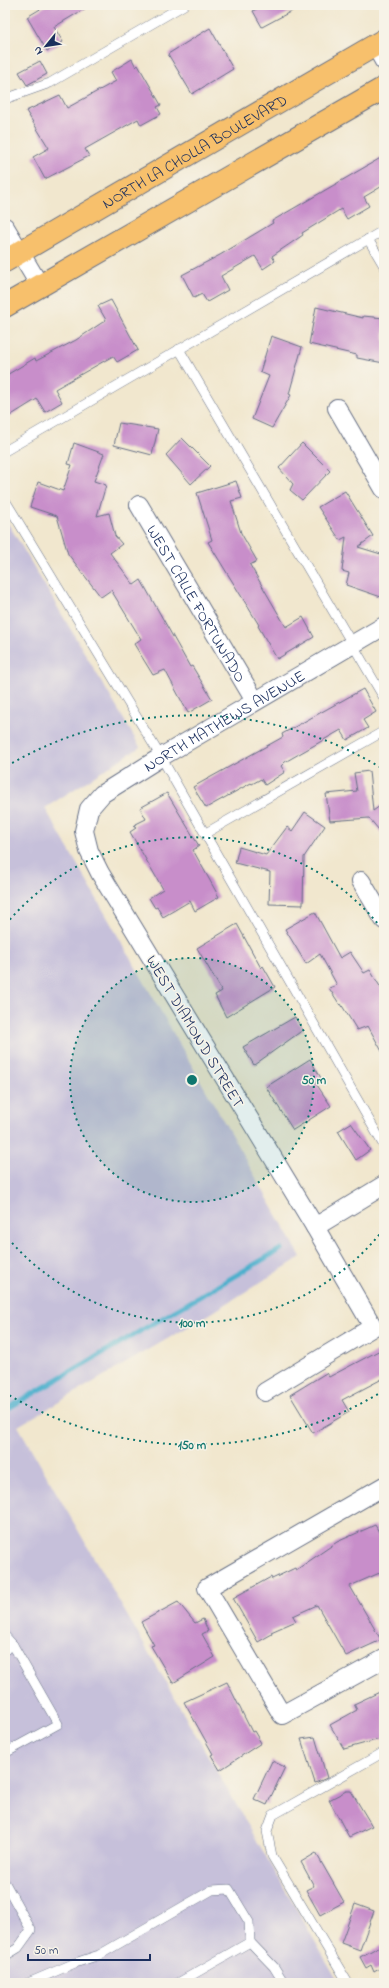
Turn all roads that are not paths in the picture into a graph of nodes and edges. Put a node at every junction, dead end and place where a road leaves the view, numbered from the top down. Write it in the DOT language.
graph roads {
  1 [pos="184,5"];
  2 [pos="381,49"];
  3 [pos="384,88"];
  4 [pos="5,99"];
  5 [pos="5,227"];
  6 [pos="384,230"];
  7 [pos="368,239"];
  8 [pos="12,256"];
  9 [pos="384,266"];
  10 [pos="40,286"];
  11 [pos="5,306"];
  12 [pos="179,349"];
  13 [pos="337,408"];
  14 [pos="5,450"];
  15 [pos="384,489"];
  16 [pos="5,500"];
  17 [pos="139,505"];
  18 [pos="384,626"];
  19 [pos="353,644"];
  20 [pos="384,698"];
  21 [pos="255,701"];
  22 [pos="384,731"];
  23 [pos="161,757"];
  24 [pos="84,831"];
  25 [pos="206,833"];
  26 [pos="361,881"];
  27 [pos="384,920"];
  28 [pos="384,1146"];
  29 [pos="384,1185"];
  30 [pos="315,1227"];
  31 [pos="265,1392"];
  32 [pos="384,1486"];
  33 [pos="5,1636"];
  34 [pos="13,1645"];
  35 [pos="5,1650"];
  36 [pos="384,1658"];
  37 [pos="384,1752"];
  38 [pos="5,1753"];
  39 [pos="5,1883"];
  40 [pos="250,1942"];
  41 [pos="5,1956"];
  42 [pos="28,1983"];
  43 [pos="178,1983"];
  44 [pos="284,1983"];
  45 [pos="348,1983"];
  1 -- 4 [label="lane"];
  2 -- 8 [label="main road, NORTH LA CHOLLA BOULEVARD"];
  3 -- 10 [label="main road"];
  5 -- 8 [label="street"];
  6 -- 7 [label="lane"];
  7 -- 9 [label="lane"];
  7 -- 12 [label="lane"];
  8 -- 10 [label="street"];
  10 -- 11 [label="main road"];
  12 -- 14 [label="lane"];
  12 -- 19 [label="lane"];
  13 -- 15 [label="street"];
  16 -- 23 [label="lane"];
  17 -- 21 [label="street, WEST CALLE FORTUNADO"];
  18 -- 19 [label="street, NORTH MATHEWS AVENUE"];
  19 -- 20 [label="lane"];
  19 -- 21 [label="street, NORTH MATHEWS AVENUE"];
  21 -- 23 [label="street, NORTH MATHEWS AVENUE"];
  22 -- 25 [label="lane"];
  23 -- 24 [label="street, NORTH MATHEWS AVENUE"];
  23 -- 25 [label="lane"];
  24 -- 30 [label="street, WEST DIAMOND STREET"];
  25 -- 28 [label="lane"];
  26 -- 27 [label="street"];
  29 -- 30 [label="street"];
  30 -- 31 [label="street, WEST DIAMOND STREET"];
  32 -- 36 [label="street"];
  33 -- 34 [label="lane"];
  34 -- 35 [label="lane"];
  34 -- 38 [label="lane"];
  37 -- 45 [label="lane"];
  39 -- 41 [label="lane"];
  40 -- 42 [label="lane"];
  40 -- 43 [label="lane"];
  40 -- 44 [label="lane"];
}
